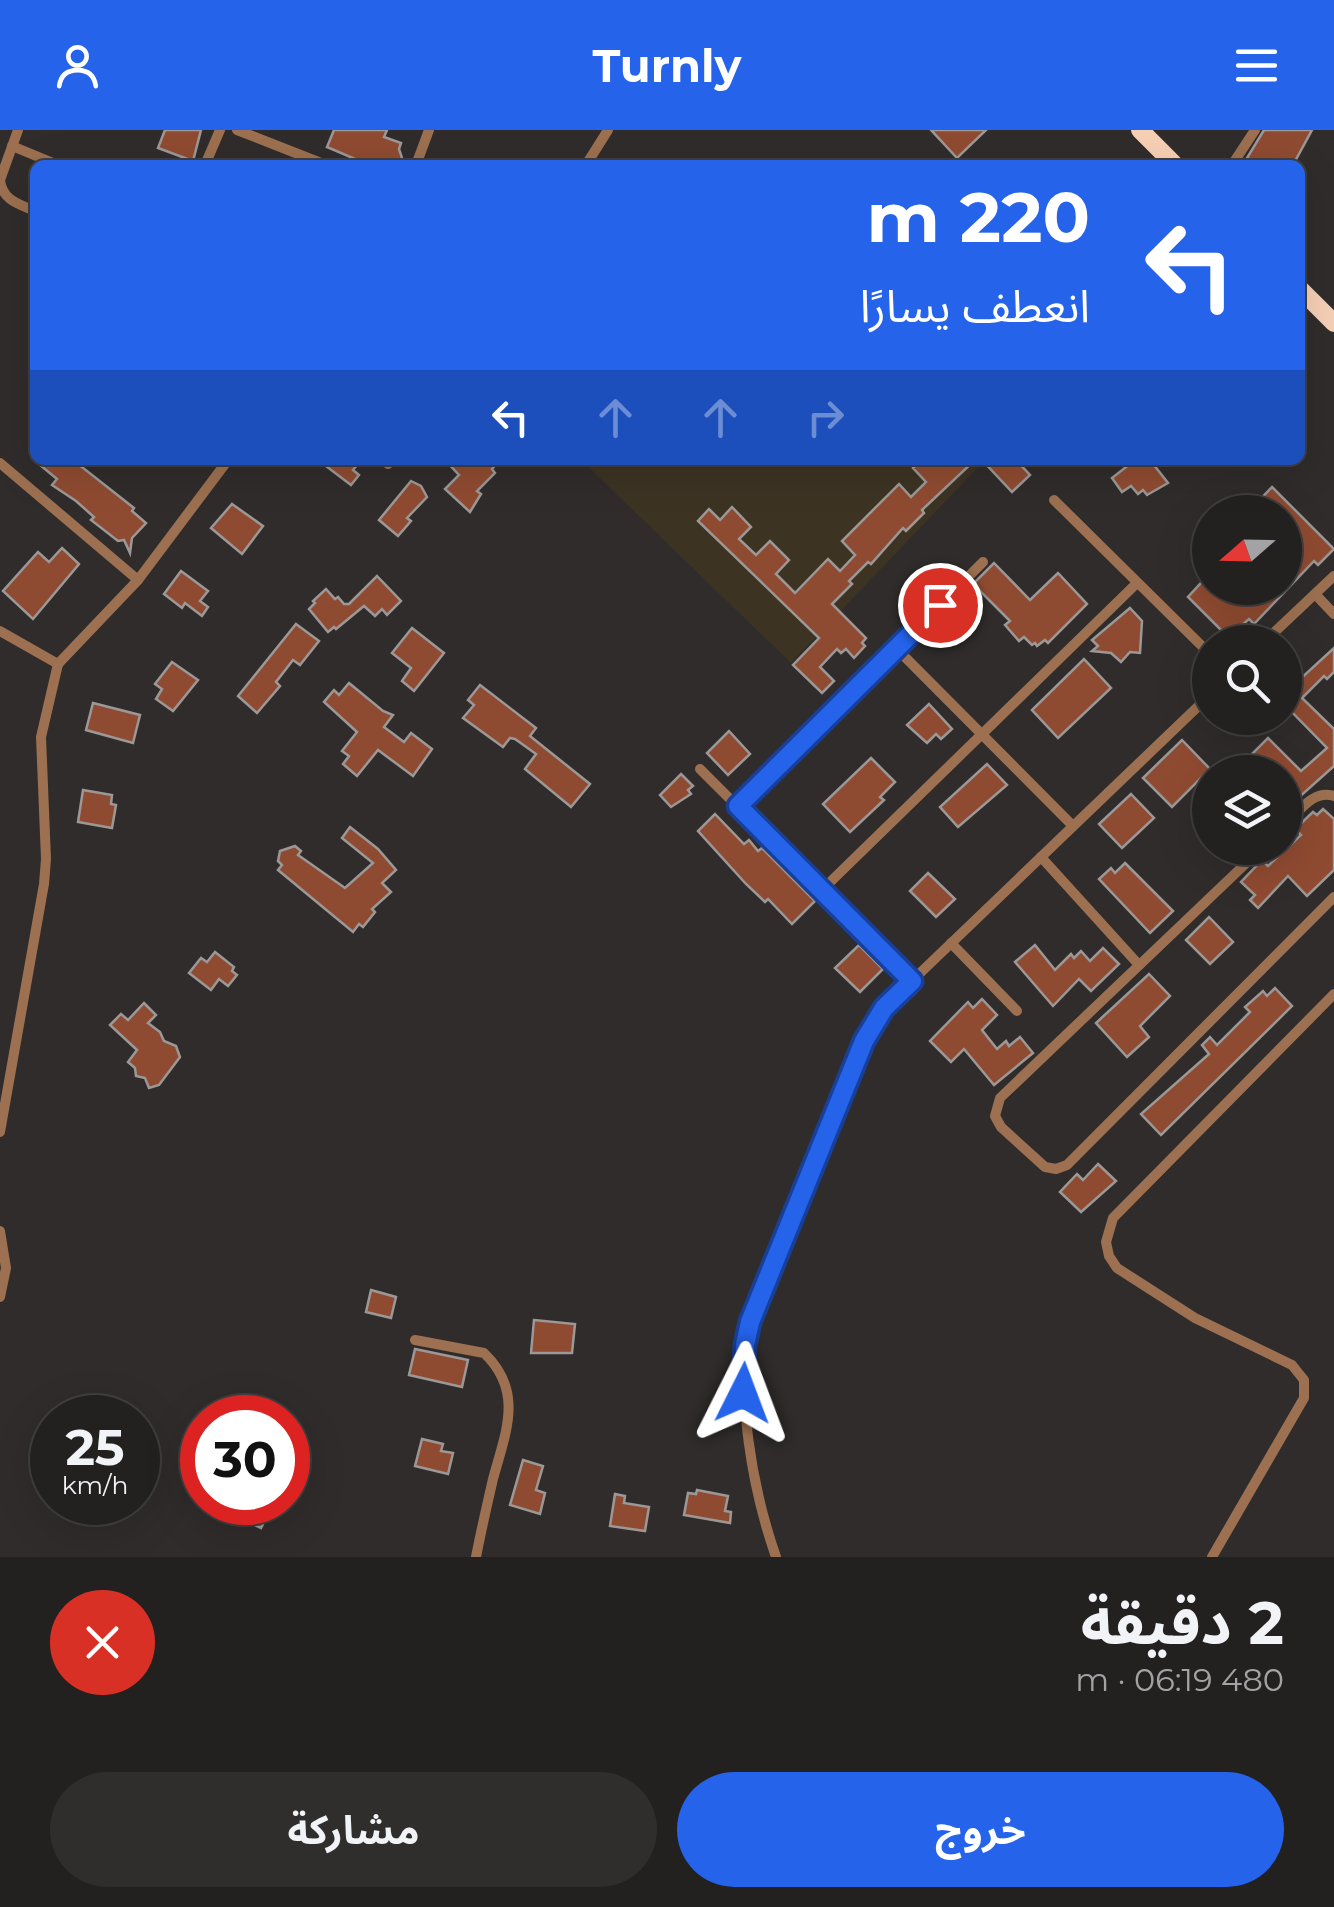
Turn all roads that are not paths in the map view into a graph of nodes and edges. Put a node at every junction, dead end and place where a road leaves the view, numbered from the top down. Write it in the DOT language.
graph roads {
  1 [pos="18,130"];
  2 [pos="220,130"];
  3 [pos="237,130"];
  4 [pos="429,130"];
  5 [pos="608,130"];
  6 [pos="1140,130"];
  7 [pos="1255,130"];
  8 [pos="12,146"];
  9 [pos="46,160"];
  10 [pos="206,160"];
  11 [pos="313,160"];
  12 [pos="418,160"];
  13 [pos="589,160"];
  14 [pos="1170,160"];
  15 [pos="1235,160"];
  16 [pos="30,209"];
  17 [pos="1305,295"];
  18 [pos="1334,324"];
  19 [pos="0,462"];
  20 [pos="224,465"];
  21 [pos="1054,500"];
  22 [pos="983,562"];
  23 [pos="1334,576"];
  24 [pos="138,580"];
  25 [pos="1138,583"];
  26 [pos="1315,594"];
  27 [pos="1334,614"];
  28 [pos="1282,625"];
  29 [pos="0,631"];
  30 [pos="1192,636"];
  31 [pos="896,648"];
  32 [pos="58,664"];
  33 [pos="1192,712"];
  34 [pos="983,736"];
  35 [pos="700,768"];
  36 [pos="1334,796"];
  37 [pos="738,806"];
  38 [pos="1302,809"];
  39 [pos="1073,826"];
  40 [pos="1041,857"];
  41 [pos="1244,865"];
  42 [pos="822,890"];
  43 [pos="1334,897"];
  44 [pos="952,943"];
  45 [pos="1139,965"];
  46 [pos="912,981"];
  47 [pos="1334,994"];
  48 [pos="1017,1011"];
  49 [pos="0,1132"];
  50 [pos="0,1232"];
  51 [pos="0,1298"];
  52 [pos="415,1340"];
  53 [pos="476,1557"];
  54 [pos="776,1557"];
  55 [pos="1212,1557"];
  1 -- 8 [label="street"];
  2 -- 10 [label="street"];
  3 -- 11 [label="street"];
  4 -- 12 [label="street"];
  5 -- 13 [label="street"];
  6 -- 14 [label="highway"];
  7 -- 15 [label="street"];
  8 -- 9 [label="street"];
  8 -- 16 [label="street"];
  17 -- 18 [label="highway"];
  19 -- 24 [label="street"];
  20 -- 24 [label="street"];
  21 -- 25 [label="street"];
  22 -- 31 [label="street"];
  23 -- 26 [label="street"];
  24 -- 32 [label="street"];
  25 -- 30 [label="street"];
  25 -- 34 [label="street"];
  26 -- 27 [label="street"];
  26 -- 28 [label="street"];
  29 -- 32 [label="street"];
  31 -- 34 [label="street"];
  31 -- 37 [label="street"];
  32 -- 49 [label="street"];
  33 -- 39 [label="street"];
  34 -- 39 [label="street"];
  34 -- 42 [label="street"];
  35 -- 37 [label="street"];
  36 -- 38 [label="street"];
  37 -- 42 [label="street"];
  39 -- 40 [label="street"];
  40 -- 44 [label="street"];
  40 -- 45 [label="street"];
  41 -- 45 [label="street"];
  42 -- 46 [label="street"];
  43 -- 45 [label="street"];
  44 -- 46 [label="street"];
  44 -- 48 [label="street"];
  46 -- 54 [label="street"];
  47 -- 55 [label="street"];
  50 -- 51 [label="street"];
  52 -- 53 [label="street"];
}
